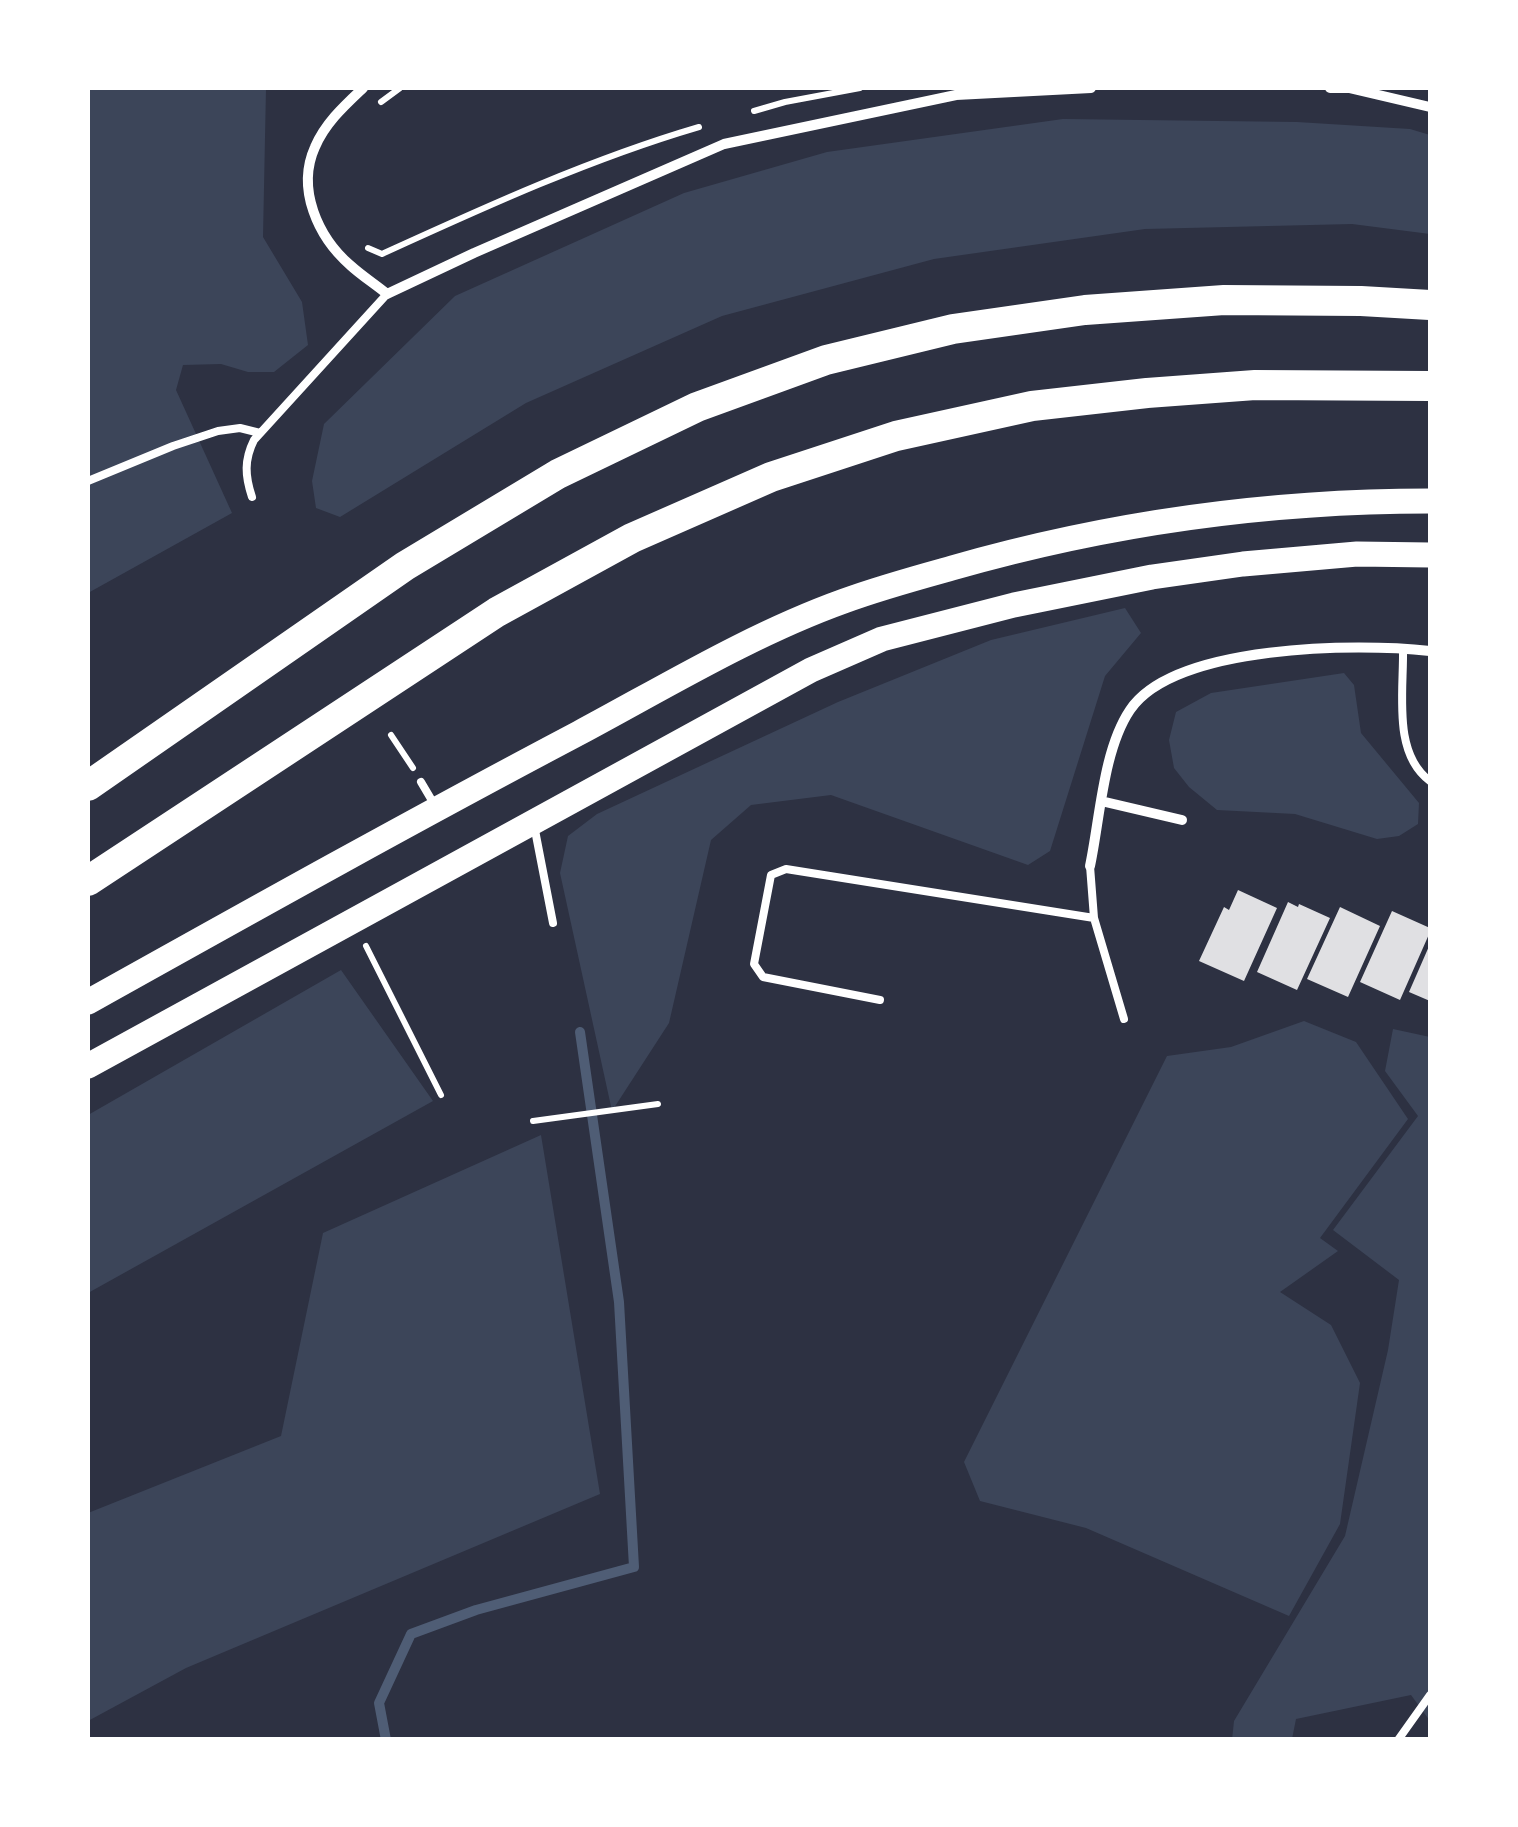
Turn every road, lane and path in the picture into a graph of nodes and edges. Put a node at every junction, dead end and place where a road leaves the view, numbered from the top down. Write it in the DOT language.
graph roads {
  1 [pos="363,88"];
  2 [pos="400,88"];
  3 [pos="860,88"];
  4 [pos="1092,88"];
  5 [pos="1330,88"];
  6 [pos="1430,107"];
  7 [pos="370,111"];
  8 [pos="748,113"];
  9 [pos="711,124"];
  10 [pos="358,240"];
  11 [pos="388,294"];
  12 [pos="1430,305"];
  13 [pos="1430,386"];
  14 [pos="260,434"];
  15 [pos="88,481"];
  16 [pos="252,497"];
  17 [pos="1430,501"];
  18 [pos="1430,556"];
  19 [pos="1404,648"];
  20 [pos="1430,652"];
  21 [pos="392,735"];
  22 [pos="1430,781"];
  23 [pos="421,782"];
  24 [pos="88,786"];
  25 [pos="1102,801"];
  26 [pos="436,808"];
  27 [pos="534,820"];
  28 [pos="1182,820"];
  29 [pos="1090,866"];
  30 [pos="88,880"];
  31 [pos="1094,918"];
  32 [pos="553,922"];
  33 [pos="366,946"];
  34 [pos="880,1000"];
  35 [pos="88,1002"];
  36 [pos="1124,1020"];
  37 [pos="88,1066"];
  38 [pos="441,1096"];
  39 [pos="658,1104"];
  40 [pos="533,1121"];
  41 [pos="1430,1694"];
  42 [pos="1398,1740"];
  1 -- 11 [label="street"];
  2 -- 7 [label="path"];
  3 -- 8 [label="path"];
  4 -- 11 [label="street"];
  5 -- 6 [label="street"];
  9 -- 10 [label="path"];
  11 -- 14 [label="lane"];
  12 -- 24 [label="highway"];
  13 -- 30 [label="highway"];
  14 -- 15 [label="lane"];
  14 -- 16 [label="lane"];
  17 -- 26 [label="main road"];
  18 -- 27 [label="main road"];
  19 -- 20 [label="street"];
  19 -- 22 [label="lane"];
  19 -- 25 [label="street"];
  21 -- 23 [label="path"];
  23 -- 26 [label="lane"];
  25 -- 28 [label="street"];
  25 -- 29 [label="street"];
  26 -- 35 [label="main road"];
  27 -- 32 [label="lane"];
  27 -- 37 [label="main road"];
  29 -- 31 [label="lane"];
  31 -- 34 [label="lane"];
  31 -- 36 [label="lane"];
  33 -- 38 [label="path"];
  39 -- 40 [label="path"];
  41 -- 42 [label="lane"];
}
